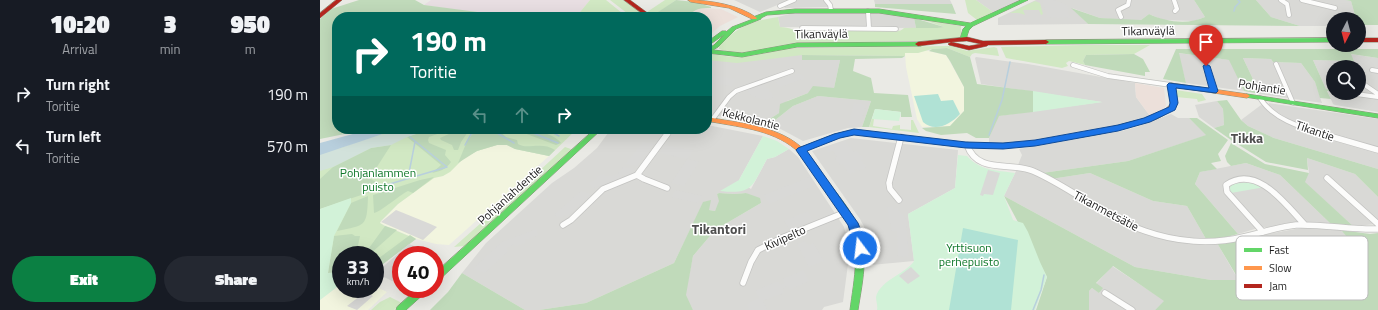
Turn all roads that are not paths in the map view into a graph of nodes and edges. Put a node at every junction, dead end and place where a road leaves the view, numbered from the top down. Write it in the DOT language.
graph roads {
  1 [pos="339,0"];
  2 [pos="627,0"];
  3 [pos="690,0"];
  4 [pos="794,0"];
  5 [pos="826,0"];
  6 [pos="1025,0"];
  7 [pos="1129,0"];
  8 [pos="1174,0"];
  9 [pos="1281,0"];
  10 [pos="1302,0"];
  11 [pos="780,6"];
  12 [pos="1335,8"];
  13 [pos="831,10"];
  14 [pos="868,11"];
  15 [pos="1175,11"];
  16 [pos="643,12"];
  17 [pos="1289,15"];
  18 [pos="320,16"];
  19 [pos="1121,17"];
  20 [pos="752,19"];
  21 [pos="970,26"];
  22 [pos="802,28"];
  23 [pos="869,28"];
  24 [pos="896,29"];
  25 [pos="1326,40"];
  26 [pos="1366,40"];
  27 [pos="1378,40"];
  28 [pos="961,42"];
  29 [pos="975,43"];
  30 [pos="712,44"];
  31 [pos="712,52"];
  32 [pos="726,54"];
  33 [pos="1276,64"];
  34 [pos="1073,65"];
  35 [pos="1206,66"];
  36 [pos="1372,70"];
  37 [pos="1378,70"];
  38 [pos="792,71"];
  39 [pos="1171,85"];
  40 [pos="1366,86"];
  41 [pos="1214,91"];
  42 [pos="1378,94"];
  43 [pos="1366,95"];
  44 [pos="1378,97"];
  45 [pos="1260,98"];
  46 [pos="1293,103"];
  47 [pos="1378,116"];
  48 [pos="712,118"];
  49 [pos="712,120"];
  50 [pos="593,134"];
  51 [pos="667,134"];
  52 [pos="901,137"];
  53 [pos="966,145"];
  54 [pos="801,150"];
  55 [pos="1378,150"];
  56 [pos="637,175"];
  57 [pos="1327,178"];
  58 [pos="667,188"];
  59 [pos="899,200"];
  60 [pos="846,212"];
  61 [pos="1378,224"];
  62 [pos="563,225"];
  63 [pos="1305,225"];
  64 [pos="1378,229"];
  65 [pos="1263,232"];
  66 [pos="1244,236"];
  67 [pos="1236,238"];
  68 [pos="444,270"];
  69 [pos="743,283"];
  70 [pos="1105,293"];
  71 [pos="413,298"];
  72 [pos="400,310"];
  73 [pos="854,310"];
  74 [pos="1132,310"];
  1 -- 18 [label="street"];
  2 -- 16 [label="street"];
  3 -- 20 [label="street"];
  4 -- 11 [label="street"];
  5 -- 13 [label="street"];
  6 -- 21 [label="street"];
  7 -- 19 [label="street"];
  8 -- 15 [label="street"];
  9 -- 17 [label="street"];
  10 -- 12 [label="street"];
  13 -- 14 [label="street"];
  13 -- 20 [label="street"];
  14 -- 21 [label="street"];
  14 -- 23 [label="street"];
  20 -- 30 [label="street"];
  21 -- 28 [label="street"];
  21 -- 29 [label="street"];
  22 -- 23 [label="street"];
  23 -- 24 [label="street"];
  25 -- 29 [label="street, Tikanväylä"];
  26 -- 27 [label="street"];
  28 -- 29 [label="street, Tikanväylä"];
  28 -- 32 [label="street, Tikanväylä"];
  30 -- 32 [label="street"];
  31 -- 32 [label="street, Tikanväylä"];
  33 -- 46 [label="street"];
  34 -- 39 [label="street, Pohjantie"];
  35 -- 41 [label="street"];
  36 -- 37 [label="street"];
  38 -- 48 [label="street"];
  39 -- 41 [label="street, Pohjantie"];
  39 -- 53 [label="street"];
  40 -- 42 [label="street"];
  41 -- 45 [label="street, Pohjantie"];
  43 -- 44 [label="street"];
  45 -- 46 [label="street, Pohjantie"];
  45 -- 55 [label="street, Tikantie"];
  46 -- 47 [label="street, Pohjantie"];
  49 -- 54 [label="street, Kekkolantie"];
  50 -- 68 [label="street, Pohjanlahdentie"];
  51 -- 56 [label="street"];
  52 -- 53 [label="street"];
  52 -- 54 [label="street"];
  52 -- 59 [label="street"];
  53 -- 67 [label="street, Tikanmetsätie"];
  54 -- 60 [label="street, Kekkolantie"];
  56 -- 58 [label="street"];
  56 -- 62 [label="street"];
  57 -- 61 [label="street"];
  60 -- 69 [label="street, Kivipelto"];
  60 -- 73 [label="street, Kekkolantie"];
  63 -- 64 [label="street, Tikanmetsätie"];
  63 -- 65 [label="street, Tikanmetsätie"];
  63 -- 65 [label="street"];
  65 -- 66 [label="street, Tikanmetsätie"];
  70 -- 74 [label="street"];
  71 -- 72 [label="street"];
}
